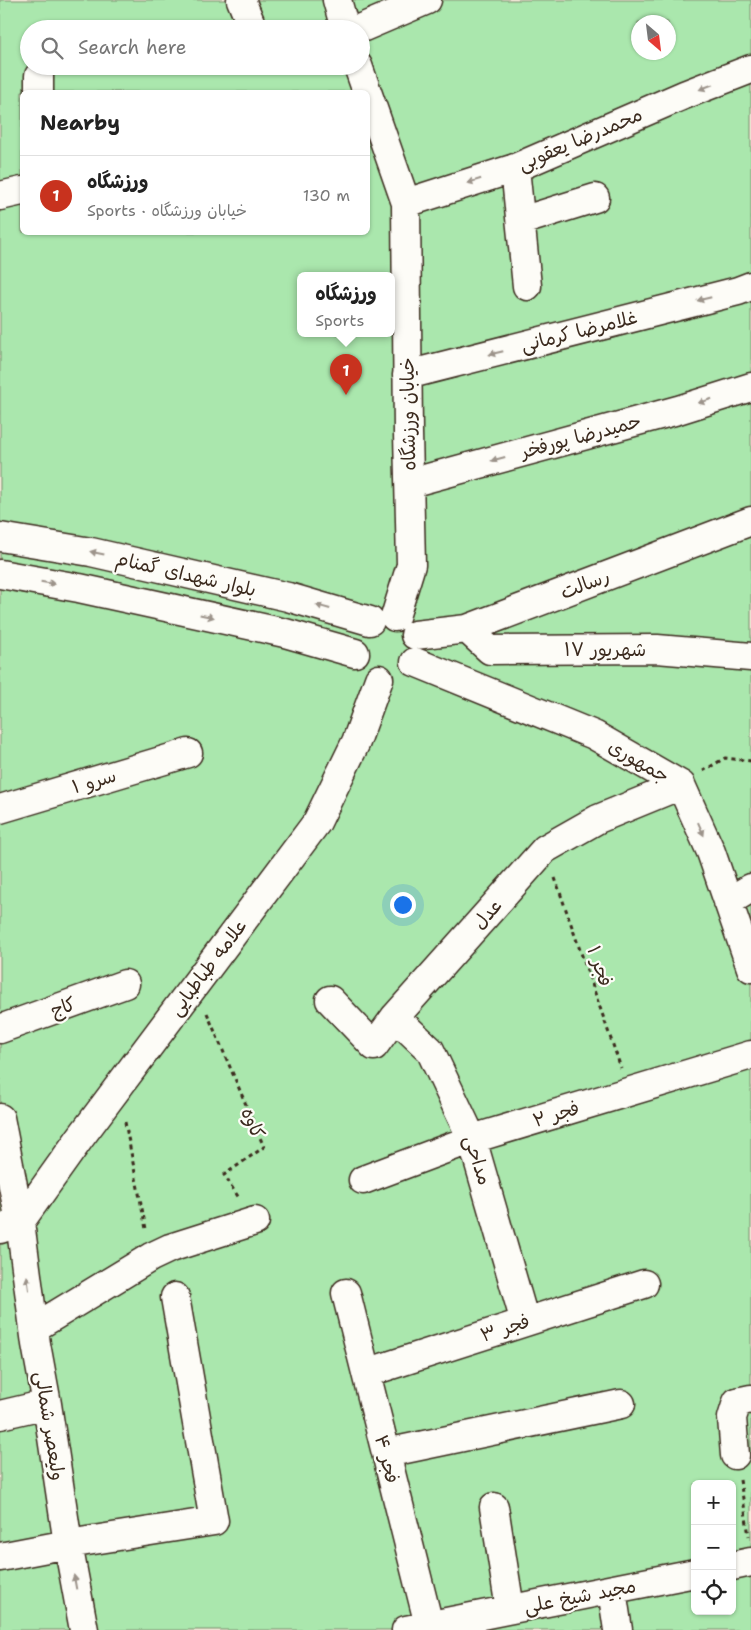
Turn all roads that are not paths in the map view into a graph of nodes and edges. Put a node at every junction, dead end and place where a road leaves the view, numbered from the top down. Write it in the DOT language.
graph roads {
  1 [pos="241,0"];
  2 [pos="337,0"];
  3 [pos="427,0"];
  4 [pos="249,20"];
  5 [pos="343,20"];
  6 [pos="370,24"];
  7 [pos="751,69"];
  8 [pos="361,75"];
  9 [pos="366,90"];
  10 [pos="370,100"];
  11 [pos="515,168"];
  12 [pos="20,191"];
  13 [pos="0,196"];
  14 [pos="596,198"];
  15 [pos="406,203"];
  16 [pos="521,221"];
  17 [pos="528,286"];
  18 [pos="751,286"];
  19 [pos="407,376"];
  20 [pos="751,387"];
  21 [pos="410,484"];
  22 [pos="751,521"];
  23 [pos="0,537"];
  24 [pos="0,574"];
  25 [pos="382,619"];
  26 [pos="466,629"];
  27 [pos="415,635"];
  28 [pos="355,653"];
  29 [pos="751,657"];
  30 [pos="415,662"];
  31 [pos="379,679"];
  32 [pos="188,753"];
  33 [pos="681,785"];
  34 [pos="0,809"];
  35 [pos="751,888"];
  36 [pos="728,902"];
  37 [pos="751,968"];
  38 [pos="126,984"];
  39 [pos="330,1000"];
  40 [pos="395,1017"];
  41 [pos="0,1029"];
  42 [pos="751,1055"];
  43 [pos="0,1118"];
  44 [pos="472,1139"];
  45 [pos="363,1180"];
  46 [pos="255,1221"];
  47 [pos="10,1225"];
  48 [pos="644,1284"];
  49 [pos="346,1293"];
  50 [pos="175,1297"];
  51 [pos="526,1322"];
  52 [pos="34,1328"];
  53 [pos="366,1373"];
  54 [pos="751,1399"];
  55 [pos="47,1404"];
  56 [pos="621,1404"];
  57 [pos="0,1414"];
  58 [pos="386,1453"];
  59 [pos="735,1455"];
  60 [pos="494,1507"];
  61 [pos="68,1544"];
  62 [pos="750,1550"];
  63 [pos="0,1557"];
  64 [pos="736,1562"];
  65 [pos="691,1574"];
  66 [pos="612,1590"];
  67 [pos="510,1609"];
  68 [pos="418,1628"];
  69 [pos="84,1630"];
  70 [pos="618,1630"];
  1 -- 4 [label="street"];
  2 -- 5 [label="street"];
  3 -- 6 [label="street"];
  7 -- 11 [label="street, محمدرضا یعقوبی, one-way"];
  8 -- 9 [label="street, خیابان ورزشگاه"];
  10 -- 15 [label="street, خیابان ورزشگاه"];
  11 -- 15 [label="street, محمدرضا یعقوبی, one-way"];
  11 -- 16 [label="street"];
  12 -- 13 [label="street"];
  14 -- 16 [label="street"];
  15 -- 19 [label="street, خیابان ورزشگاه"];
  16 -- 17 [label="street"];
  18 -- 19 [label="street, غلامرضا کرمانی, one-way"];
  19 -- 21 [label="street, خیابان ورزشگاه"];
  20 -- 21 [label="street, حمیدرضا پورفخر, one-way"];
  21 -- 25 [label="street, خیابان ورزشگاه"];
  22 -- 26 [label="street, رسالت"];
  25 -- 23 [label="street, بلوار شهدای گمنام, one-way"];
  24 -- 28 [label="street, بلوار شهدای گمنام, one-way"];
  25 -- 27 [label="street"];
  25 -- 28 [label="street"];
  26 -- 27 [label="street, رسالت"];
  26 -- 29 [label="street, ۱۷ شهریور"];
  27 -- 30 [label="street"];
  28 -- 31 [label="street"];
  30 -- 31 [label="street"];
  30 -- 33 [label="street, جمهوری"];
  31 -- 47 [label="street, علامه طباطبایی"];
  32 -- 34 [label="street, سرو ۱"];
  33 -- 36 [label="street, جمهوری, one-way"];
  33 -- 40 [label="street, عدل"];
  35 -- 36 [label="street"];
  36 -- 37 [label="street, جمهوری"];
  38 -- 41 [label="street, کاج"];
  39 -- 40 [label="street, عدل"];
  40 -- 44 [label="street, مداحی"];
  42 -- 44 [label="street, فجر ۲"];
  43 -- 47 [label="street, ولیعصر شمالی"];
  44 -- 45 [label="street, فجر ۲"];
  44 -- 51 [label="street, مداحی"];
  46 -- 52 [label="street"];
  52 -- 47 [label="street, ولیعصر شمالی, one-way"];
  48 -- 51 [label="street, فجر ۳"];
  49 -- 53 [label="street, فجر ۴"];
  50 -- 61 [label="street"];
  51 -- 53 [label="street, فجر ۳"];
  52 -- 55 [label="street, ولیعصر شمالی"];
  53 -- 58 [label="street, فجر ۴"];
  54 -- 59 [label="street"];
  55 -- 57 [label="street"];
  55 -- 61 [label="street, ولیعصر شمالی"];
  56 -- 58 [label="street"];
  58 -- 68 [label="street, فجر ۴"];
  60 -- 67 [label="street"];
  61 -- 63 [label="street"];
  69 -- 61 [label="street, ولیعصر شمالی, one-way"];
  62 -- 64 [label="street"];
  65 -- 66 [label="street, مجید شیخ علی"];
  66 -- 67 [label="street, مجید شیخ علی"];
  66 -- 70 [label="street"];
  67 -- 68 [label="street, مجید شیخ علی"];
}
